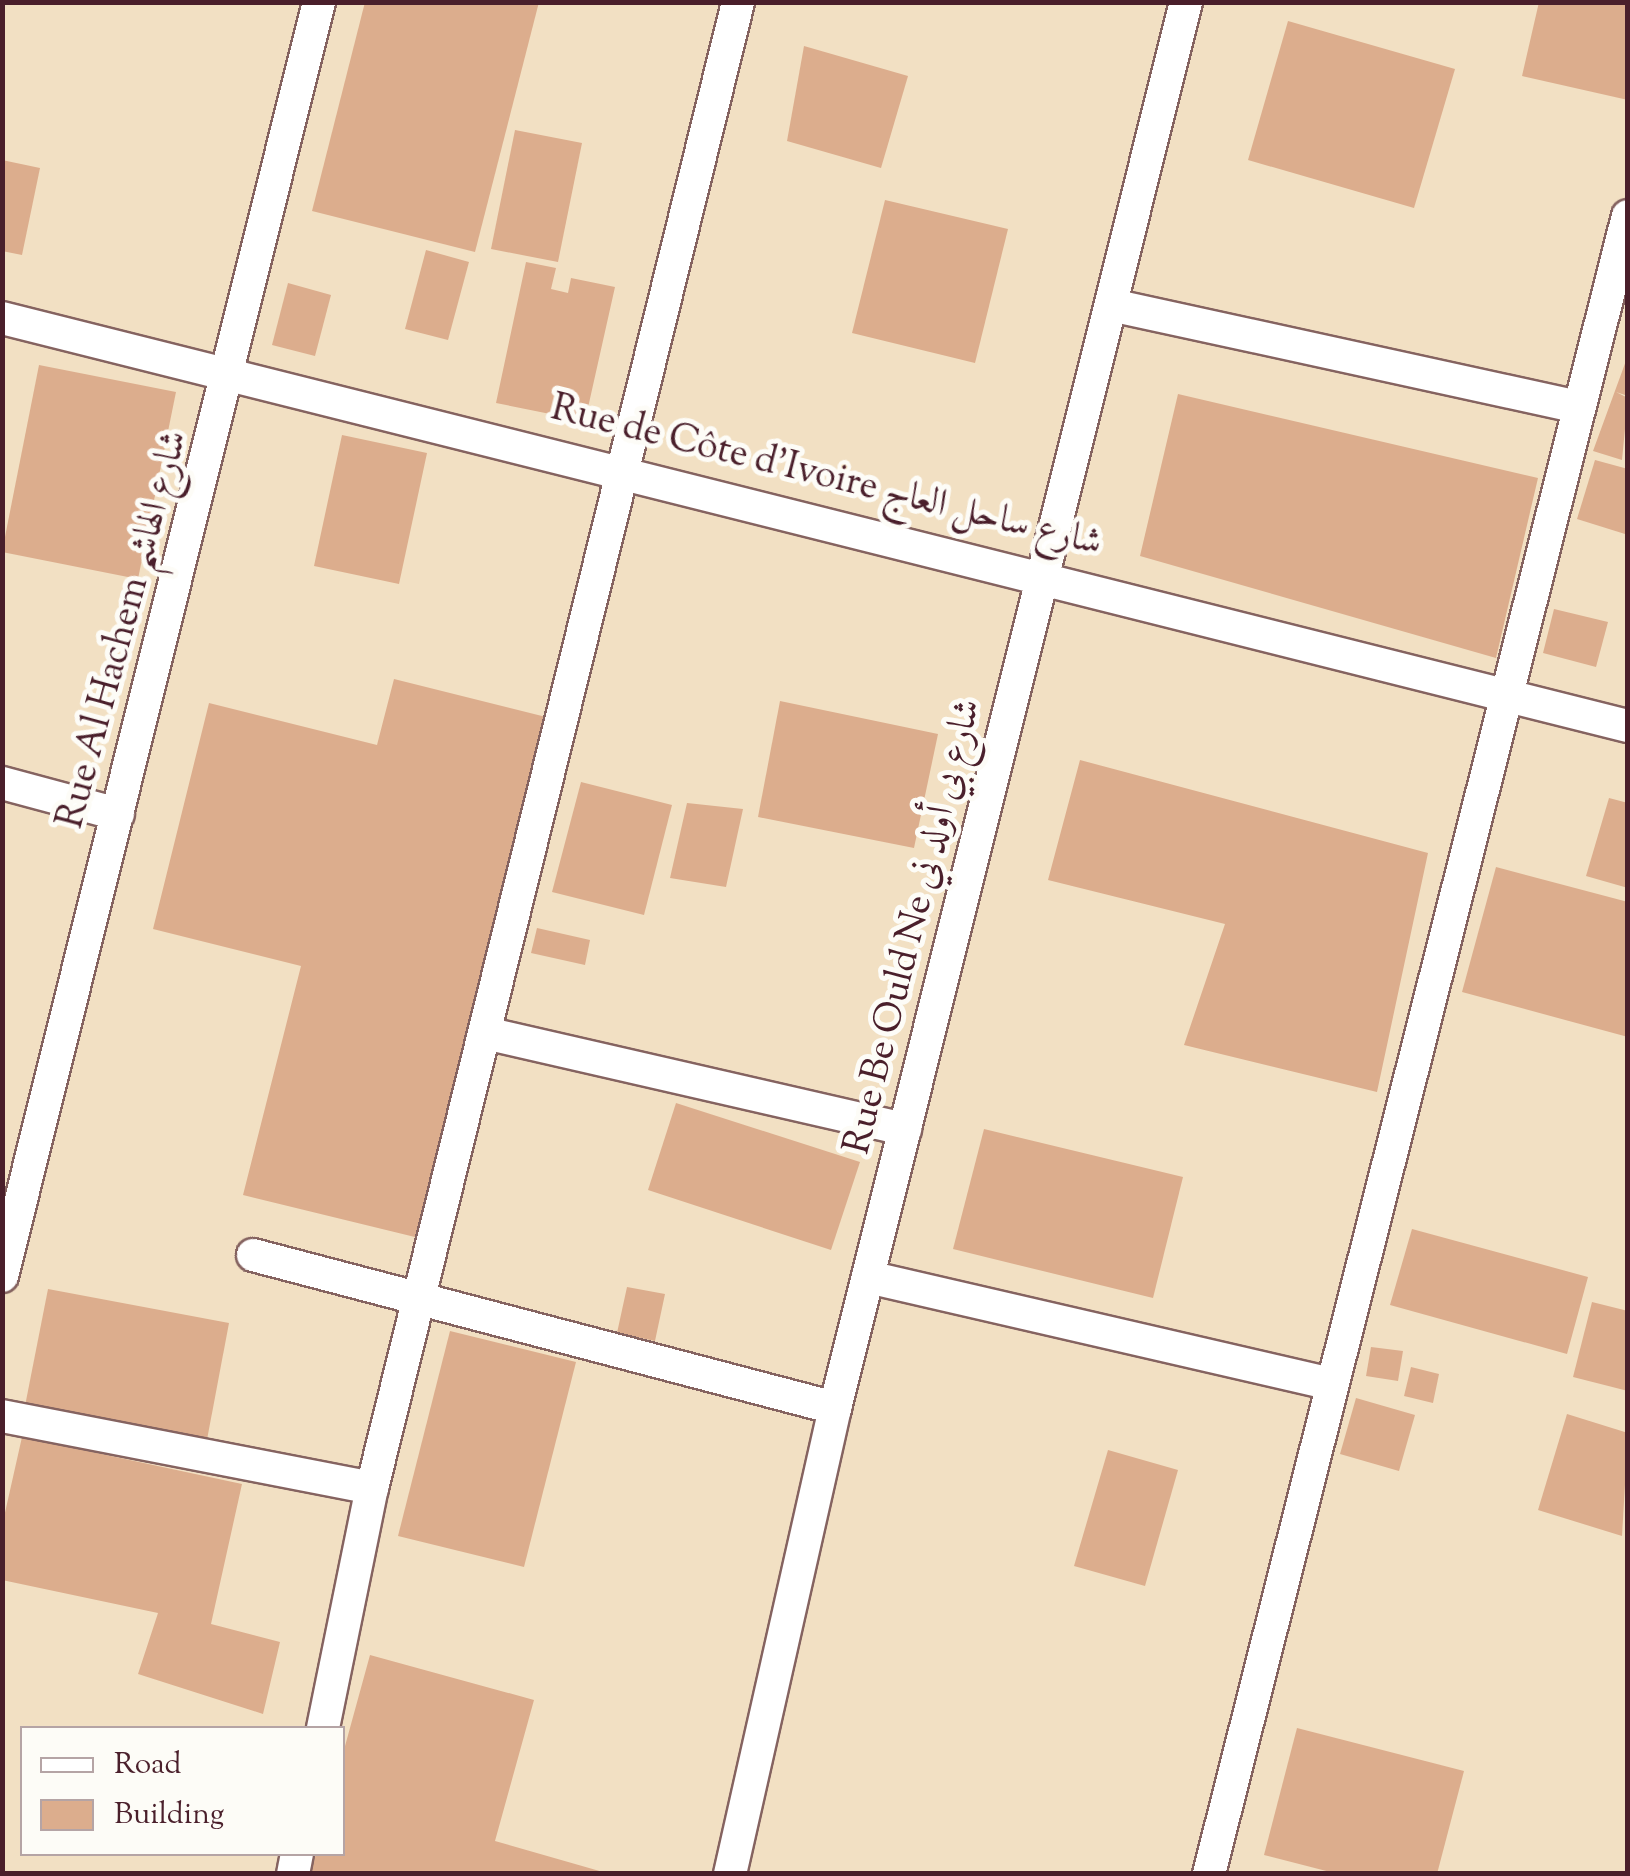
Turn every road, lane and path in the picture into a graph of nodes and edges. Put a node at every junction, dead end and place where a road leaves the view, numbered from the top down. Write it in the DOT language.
graph roads {
  1 [pos="319,2"];
  2 [pos="738,2"];
  3 [pos="1186,2"];
  4 [pos="1627,220"];
  5 [pos="1111,305"];
  6 [pos="2,318"];
  7 [pos="234,371"];
  8 [pos="1579,407"];
  9 [pos="622,470"];
  10 [pos="1046,573"];
  11 [pos="1506,696"];
  12 [pos="1628,726"];
  13 [pos="2,783"];
  14 [pos="118,814"];
  15 [pos="485,1033"];
  16 [pos="905,1129"];
  17 [pos="9,1217"];
  18 [pos="253,1255"];
  19 [pos="2,1276"];
  20 [pos="868,1277"];
  21 [pos="420,1300"];
  22 [pos="1328,1383"];
  23 [pos="835,1408"];
  24 [pos="2,1416"];
  25 [pos="372,1488"];
  26 [pos="323,1726"];
  27 [pos="730,1874"];
  28 [pos="1208,1874"];
  1 -- 7 [label="street, Rue Al Hachem شارع الهاشم"];
  2 -- 9 [label="street"];
  3 -- 5 [label="street, Rue Be Ould Ne شارع بي أولد ني"];
  4 -- 8 [label="street"];
  5 -- 8 [label="street"];
  5 -- 10 [label="street, Rue Be Ould Ne شارع بي أولد ني"];
  6 -- 7 [label="street, Rue de Côte d'Ivoire شارع ساحل العاج"];
  7 -- 9 [label="street, Rue de Côte d'Ivoire شارع ساحل العاج"];
  7 -- 14 [label="street, Rue Al Hachem شارع الهاشم"];
  8 -- 11 [label="street"];
  9 -- 10 [label="street, Rue de Côte d'Ivoire شارع ساحل العاج"];
  9 -- 15 [label="street"];
  10 -- 11 [label="street, Rue de Côte d'Ivoire شارع ساحل العاج"];
  10 -- 16 [label="street, Rue Be Ould Ne شارع بي أولد ني"];
  11 -- 12 [label="street, Rue de Côte d'Ivoire شارع ساحل العاج"];
  11 -- 22 [label="street"];
  13 -- 14 [label="street"];
  14 -- 17 [label="street, Rue Al Hachem شارع الهاشم"];
  15 -- 16 [label="street"];
  15 -- 21 [label="street"];
  16 -- 20 [label="street, Rue Be Ould Ne شارع بي أولد ني"];
  17 -- 19 [label="street, Rue Al Hachem شارع الهاشم"];
  18 -- 21 [label="street"];
  20 -- 22 [label="street"];
  20 -- 23 [label="street, Rue Be Ould Ne شارع بي أولد ني"];
  21 -- 23 [label="street"];
  21 -- 25 [label="street"];
  22 -- 28 [label="street"];
  23 -- 27 [label="street, Rue Be Ould Ne شارع بي أولد ني"];
  24 -- 25 [label="street"];
  25 -- 26 [label="street"];
}
